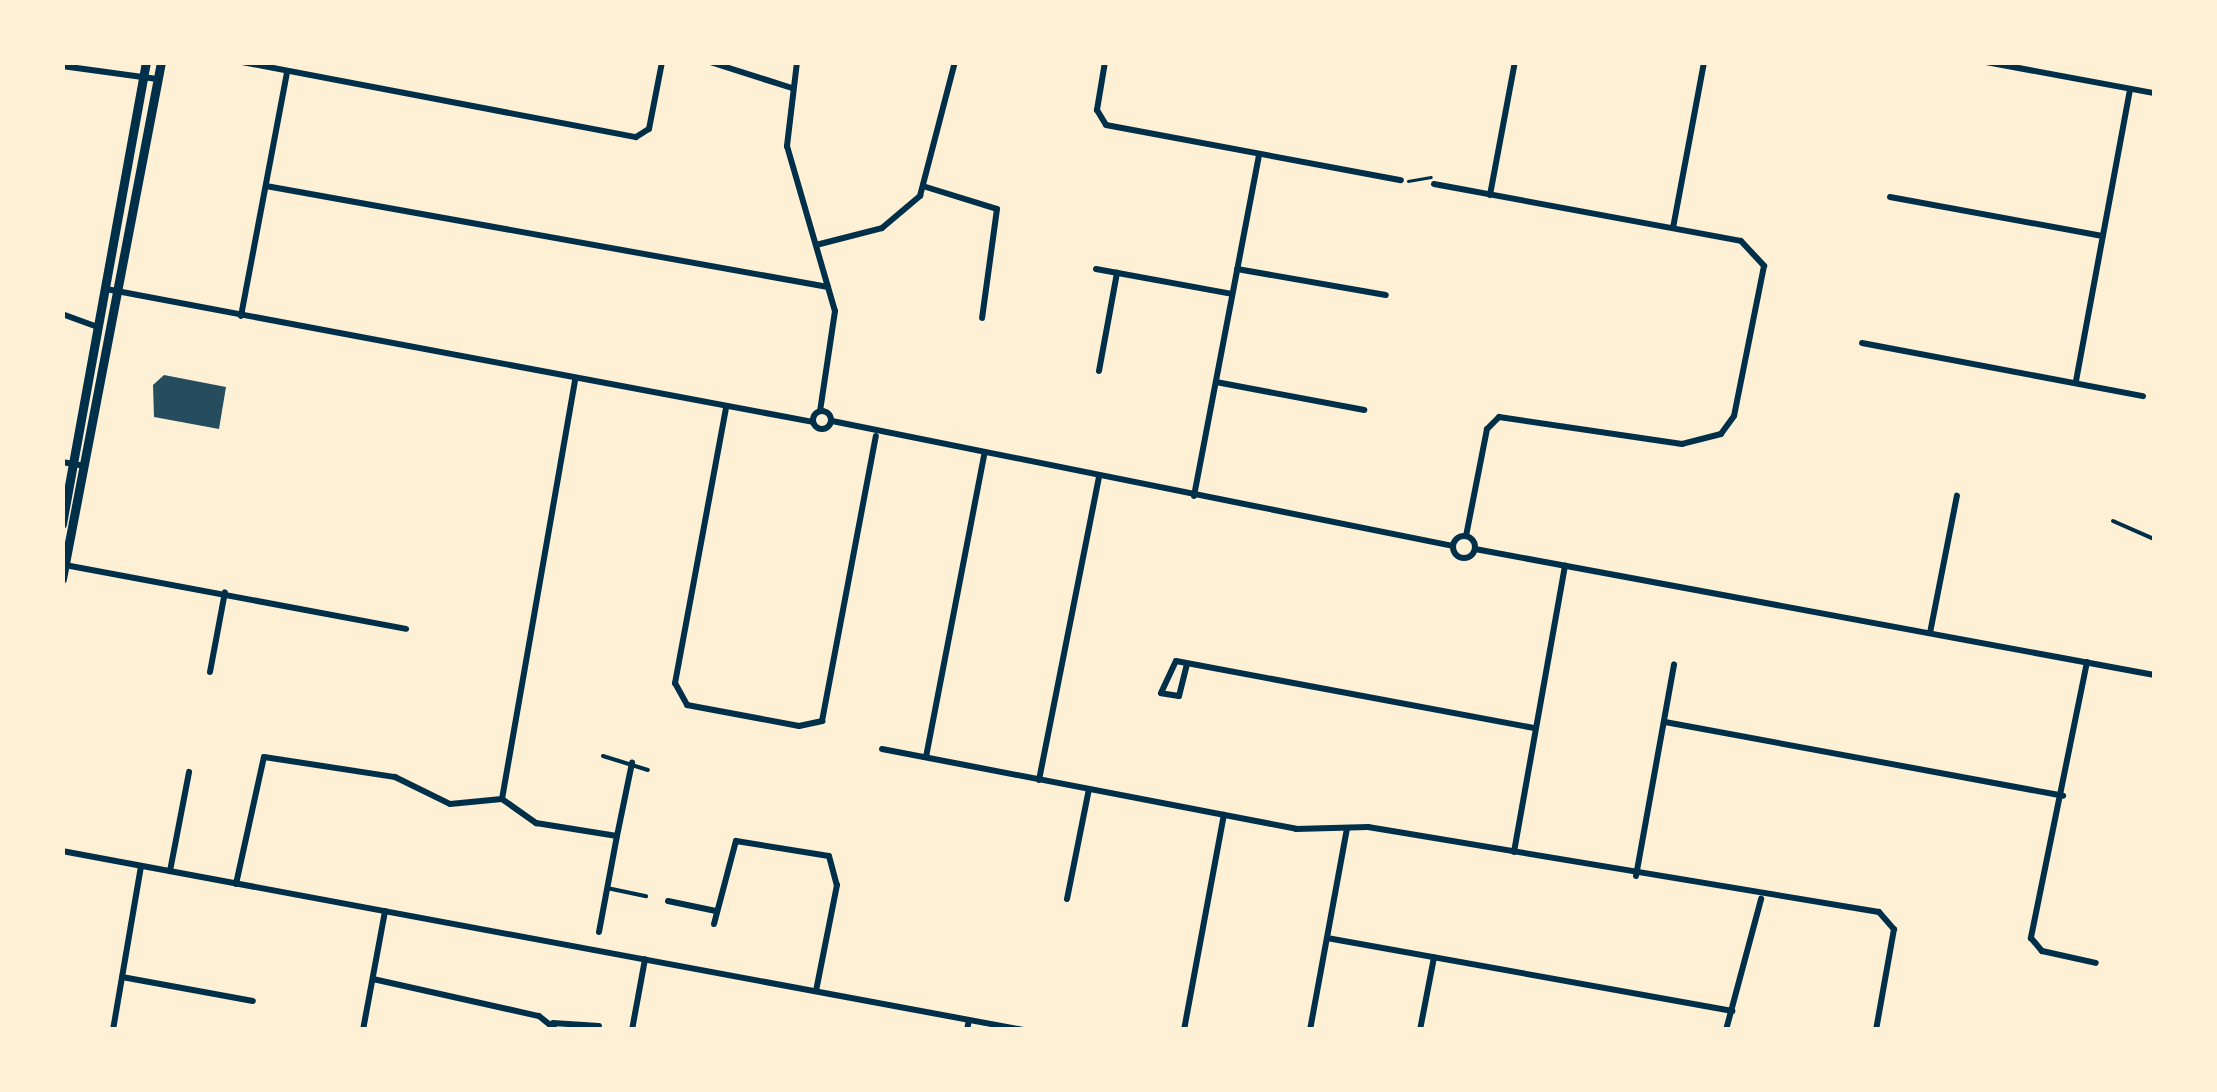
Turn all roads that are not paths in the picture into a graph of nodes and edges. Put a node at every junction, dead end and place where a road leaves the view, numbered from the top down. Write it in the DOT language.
graph roads {
  1 [pos="146,62"];
  2 [pos="161,62"];
  3 [pos="242,62"];
  4 [pos="662,62"];
  5 [pos="710,62"];
  6 [pos="797,62"];
  7 [pos="955,62"];
  8 [pos="1106,62"];
  9 [pos="1515,62"];
  10 [pos="1704,62"];
  11 [pos="1986,62"];
  12 [pos="62,66"];
  13 [pos="287,72"];
  14 [pos="143,76"];
  15 [pos="157,80"];
  16 [pos="792,88"];
  17 [pos="2130,89"];
  18 [pos="2154,94"];
  19 [pos="1259,154"];
  20 [pos="1401,180"];
  21 [pos="1434,184"];
  22 [pos="266,186"];
  23 [pos="926,187"];
  24 [pos="1490,195"];
  25 [pos="1890,197"];
  26 [pos="1673,228"];
  27 [pos="2102,236"];
  28 [pos="816,245"];
  29 [pos="1096,269"];
  30 [pos="1237,269"];
  31 [pos="1117,273"];
  32 [pos="828,287"];
  33 [pos="106,289"];
  34 [pos="118,292"];
  35 [pos="1232,294"];
  36 [pos="1386,295"];
  37 [pos="62,314"];
  38 [pos="241,316"];
  39 [pos="982,318"];
  40 [pos="98,328"];
  41 [pos="1862,342"];
  42 [pos="1099,372"];
  43 [pos="575,379"];
  44 [pos="2076,381"];
  45 [pos="1216,382"];
  46 [pos="2143,396"];
  47 [pos="726,408"];
  48 [pos="1364,410"];
  49 [pos="820,411"];
  50 [pos="832,421"];
  51 [pos="813,422"];
  52 [pos="876,436"];
  53 [pos="984,456"];
  54 [pos="62,462"];
  55 [pos="79,465"];
  56 [pos="1099,478"];
  57 [pos="1194,496"];
  58 [pos="1956,496"];
  59 [pos="2113,522"];
  60 [pos="62,524"];
  61 [pos="1466,536"];
  62 [pos="2154,539"];
  63 [pos="1452,546"];
  64 [pos="1475,549"];
  65 [pos="65,565"];
  66 [pos="1566,566"];
  67 [pos="62,579"];
  68 [pos="225,592"];
  69 [pos="406,629"];
  70 [pos="1930,633"];
  71 [pos="2087,662"];
  72 [pos="1186,664"];
  73 [pos="1674,664"];
  74 [pos="210,672"];
  75 [pos="2154,674"];
  76 [pos="1665,722"];
  77 [pos="1535,728"];
  78 [pos="882,750"];
  79 [pos="603,756"];
  80 [pos="926,757"];
  81 [pos="632,762"];
  82 [pos="648,770"];
  83 [pos="189,772"];
  84 [pos="1039,780"];
  85 [pos="1089,790"];
  86 [pos="2062,796"];
  87 [pos="502,800"];
  88 [pos="1224,815"];
  89 [pos="1348,828"];
  90 [pos="617,836"];
  91 [pos="62,852"];
  92 [pos="1514,852"];
  93 [pos="141,866"];
  94 [pos="170,872"];
  95 [pos="1636,876"];
  96 [pos="236,884"];
  97 [pos="608,888"];
  98 [pos="646,896"];
  99 [pos="668,900"];
  100 [pos="1068,900"];
  101 [pos="1761,900"];
  102 [pos="716,911"];
  103 [pos="385,912"];
  104 [pos="714,924"];
  105 [pos="599,932"];
  106 [pos="1327,938"];
  107 [pos="1434,957"];
  108 [pos="645,959"];
  109 [pos="2096,963"];
  110 [pos="122,977"];
  111 [pos="373,979"];
  112 [pos="816,991"];
  113 [pos="253,1002"];
  114 [pos="1732,1011"];
  115 [pos="969,1020"];
  116 [pos="554,1026"];
  117 [pos="600,1026"];
  118 [pos="112,1030"];
  119 [pos="362,1030"];
  120 [pos="632,1030"];
  121 [pos="967,1030"];
  122 [pos="1023,1030"];
  123 [pos="1184,1030"];
  124 [pos="1310,1030"];
  125 [pos="1420,1030"];
  126 [pos="1726,1030"];
  127 [pos="1876,1030"];
  1 -- 14 [label="main road"];
  2 -- 15 [label="main road"];
  3 -- 13 [label="street"];
  4 -- 13 [label="street"];
  5 -- 16 [label="street"];
  6 -- 16 [label="street"];
  7 -- 23 [label="street"];
  8 -- 19 [label="street"];
  9 -- 24 [label="street"];
  10 -- 26 [label="street"];
  11 -- 17 [label="street"];
  12 -- 14 [label="street"];
  13 -- 22 [label="street"];
  14 -- 15 [label="street"];
  14 -- 33 [label="main road"];
  15 -- 34 [label="main road"];
  16 -- 28 [label="street"];
  17 -- 18 [label="street"];
  17 -- 27 [label="street"];
  19 -- 20 [label="street"];
  19 -- 30 [label="street"];
  21 -- 24 [label="street"];
  22 -- 32 [label="street"];
  22 -- 38 [label="street"];
  23 -- 28 [label="street"];
  23 -- 39 [label="street"];
  24 -- 26 [label="street"];
  25 -- 27 [label="street"];
  26 -- 61 [label="street"];
  27 -- 44 [label="street"];
  28 -- 32 [label="street"];
  29 -- 31 [label="street"];
  30 -- 35 [label="street"];
  30 -- 36 [label="street"];
  31 -- 35 [label="street"];
  31 -- 42 [label="street"];
  32 -- 49 [label="street"];
  33 -- 34 [label="street"];
  33 -- 40 [label="main road"];
  34 -- 38 [label="street"];
  34 -- 55 [label="main road"];
  35 -- 45 [label="street"];
  37 -- 40 [label="street"];
  38 -- 43 [label="street"];
  40 -- 55 [label="main road"];
  41 -- 44 [label="street"];
  43 -- 47 [label="street"];
  43 -- 87 [label="street"];
  44 -- 46 [label="street"];
  45 -- 48 [label="street"];
  45 -- 57 [label="street"];
  47 -- 51 [label="street"];
  47 -- 52 [label="street"];
  49 -- 50 [label="street"];
  49 -- 51 [label="street"];
  50 -- 51 [label="street"];
  50 -- 52 [label="street"];
  52 -- 53 [label="street"];
  53 -- 56 [label="street"];
  53 -- 80 [label="street"];
  54 -- 55 [label="street"];
  55 -- 60 [label="main road"];
  55 -- 65 [label="main road"];
  56 -- 57 [label="street"];
  56 -- 84 [label="street"];
  57 -- 63 [label="street"];
  58 -- 70 [label="street"];
  59 -- 62 [label="lane"];
  61 -- 63 [label="street"];
  61 -- 64 [label="street"];
  63 -- 64 [label="street"];
  64 -- 66 [label="street"];
  65 -- 67 [label="main road"];
  65 -- 68 [label="street"];
  66 -- 70 [label="street"];
  66 -- 77 [label="street"];
  68 -- 69 [label="street"];
  68 -- 74 [label="street"];
  70 -- 71 [label="street"];
  71 -- 75 [label="street"];
  71 -- 86 [label="street"];
  72 -- 72 [label="street"];
  72 -- 77 [label="street"];
  73 -- 76 [label="street"];
  76 -- 86 [label="street"];
  76 -- 95 [label="street"];
  77 -- 92 [label="street"];
  78 -- 80 [label="street"];
  79 -- 81 [label="lane"];
  80 -- 84 [label="street"];
  81 -- 82 [label="lane"];
  81 -- 90 [label="street"];
  83 -- 94 [label="street"];
  84 -- 85 [label="street"];
  85 -- 88 [label="street"];
  85 -- 100 [label="street"];
  86 -- 109 [label="street"];
  87 -- 90 [label="street"];
  87 -- 96 [label="street"];
  88 -- 89 [label="street"];
  88 -- 123 [label="street"];
  89 -- 92 [label="street"];
  89 -- 106 [label="street"];
  90 -- 97 [label="street"];
  91 -- 93 [label="street"];
  92 -- 95 [label="street"];
  93 -- 94 [label="street"];
  93 -- 110 [label="street"];
  94 -- 96 [label="street"];
  95 -- 101 [label="street"];
  96 -- 103 [label="street"];
  97 -- 98 [label="lane"];
  97 -- 105 [label="street"];
  99 -- 102 [label="street"];
  101 -- 114 [label="street"];
  101 -- 127 [label="street"];
  102 -- 104 [label="street"];
  102 -- 112 [label="street"];
  103 -- 108 [label="street"];
  103 -- 111 [label="street"];
  106 -- 107 [label="street"];
  106 -- 124 [label="street"];
  107 -- 114 [label="street"];
  107 -- 125 [label="street"];
  108 -- 112 [label="street"];
  108 -- 120 [label="street"];
  110 -- 113 [label="street"];
  110 -- 118 [label="street"];
  111 -- 116 [label="street"];
  111 -- 119 [label="street"];
  112 -- 115 [label="street"];
  114 -- 126 [label="street"];
  115 -- 121 [label="street"];
  115 -- 122 [label="street"];
  116 -- 117 [label="street"];
}
